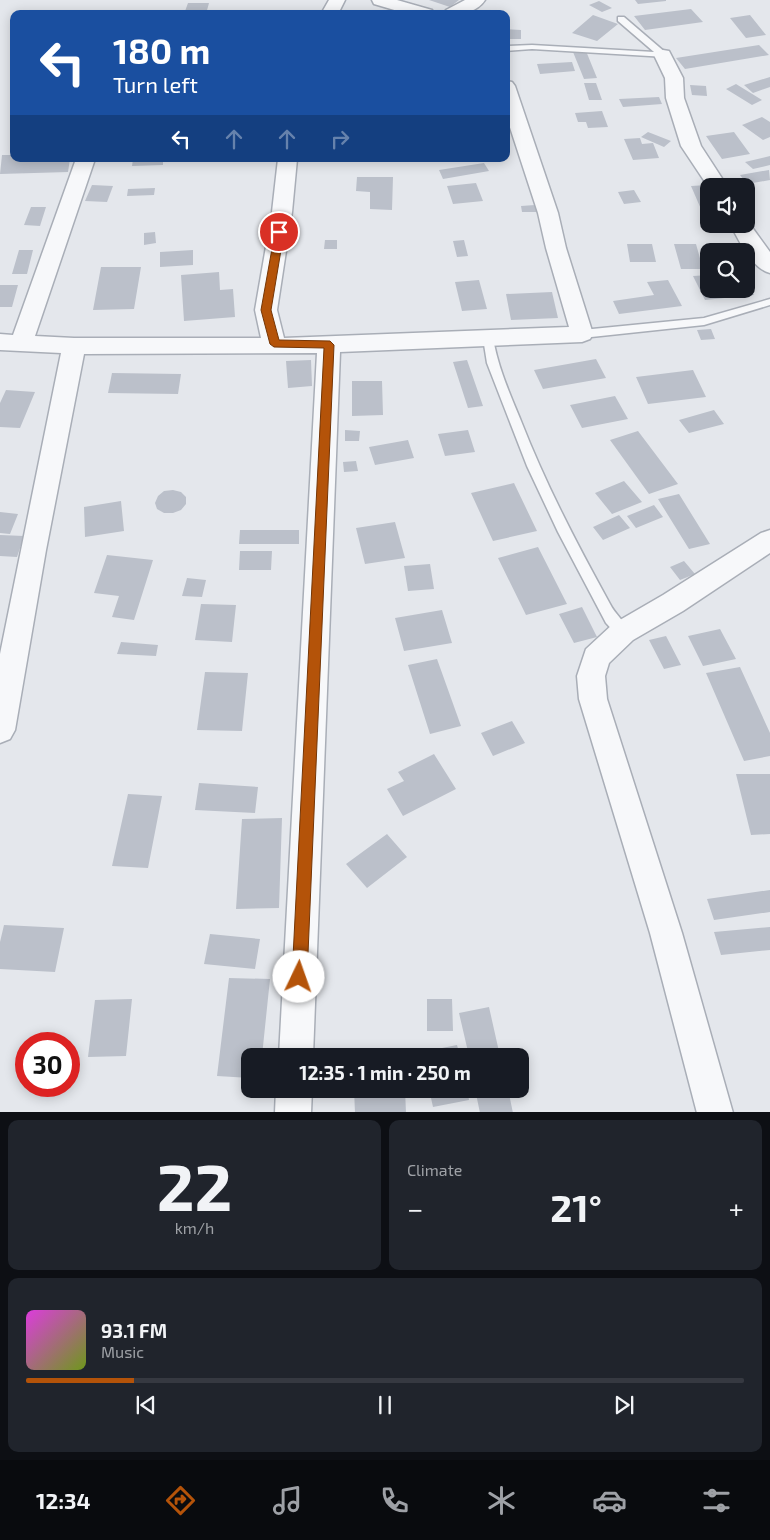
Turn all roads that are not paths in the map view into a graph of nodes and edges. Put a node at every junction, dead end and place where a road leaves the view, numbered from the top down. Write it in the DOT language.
graph roads {
  1 [pos="380,0"];
  2 [pos="477,0"];
  3 [pos="413,10"];
  4 [pos="459,10"];
  5 [pos="622,19"];
  6 [pos="510,49"];
  7 [pos="664,55"];
  8 [pos="510,98"];
  9 [pos="85,162"];
  10 [pos="287,162"];
  11 [pos="712,178"];
  12 [pos="746,233"];
  13 [pos="770,266"];
  14 [pos="770,302"];
  15 [pos="582,334"];
  16 [pos="488,338"];
  17 [pos="11,342"];
  18 [pos="274,344"];
  19 [pos="330,345"];
  20 [pos="74,346"];
  21 [pos="770,540"];
  22 [pos="623,632"];
  23 [pos="0,730"];
  24 [pos="296,1048"];
  25 [pos="294,1098"];
  26 [pos="293,1112"];
  27 [pos="715,1112"];
  1 -- 3 [label="street"];
  2 -- 4 [label="street"];
  5 -- 7 [label="lane"];
  6 -- 7 [label="lane"];
  7 -- 11 [label="street"];
  8 -- 15 [label="street"];
  9 -- 17 [label="street"];
  10 -- 18 [label="street"];
  12 -- 13 [label="street"];
  14 -- 15 [label="lane"];
  15 -- 16 [label="street"];
  16 -- 19 [label="street"];
  16 -- 22 [label="lane"];
  17 -- 20 [label="street"];
  18 -- 19 [label="street"];
  18 -- 20 [label="street"];
  19 -- 24 [label="street"];
  20 -- 23 [label="street"];
  21 -- 22 [label="street"];
  22 -- 27 [label="street"];
  25 -- 26 [label="street"];
}
